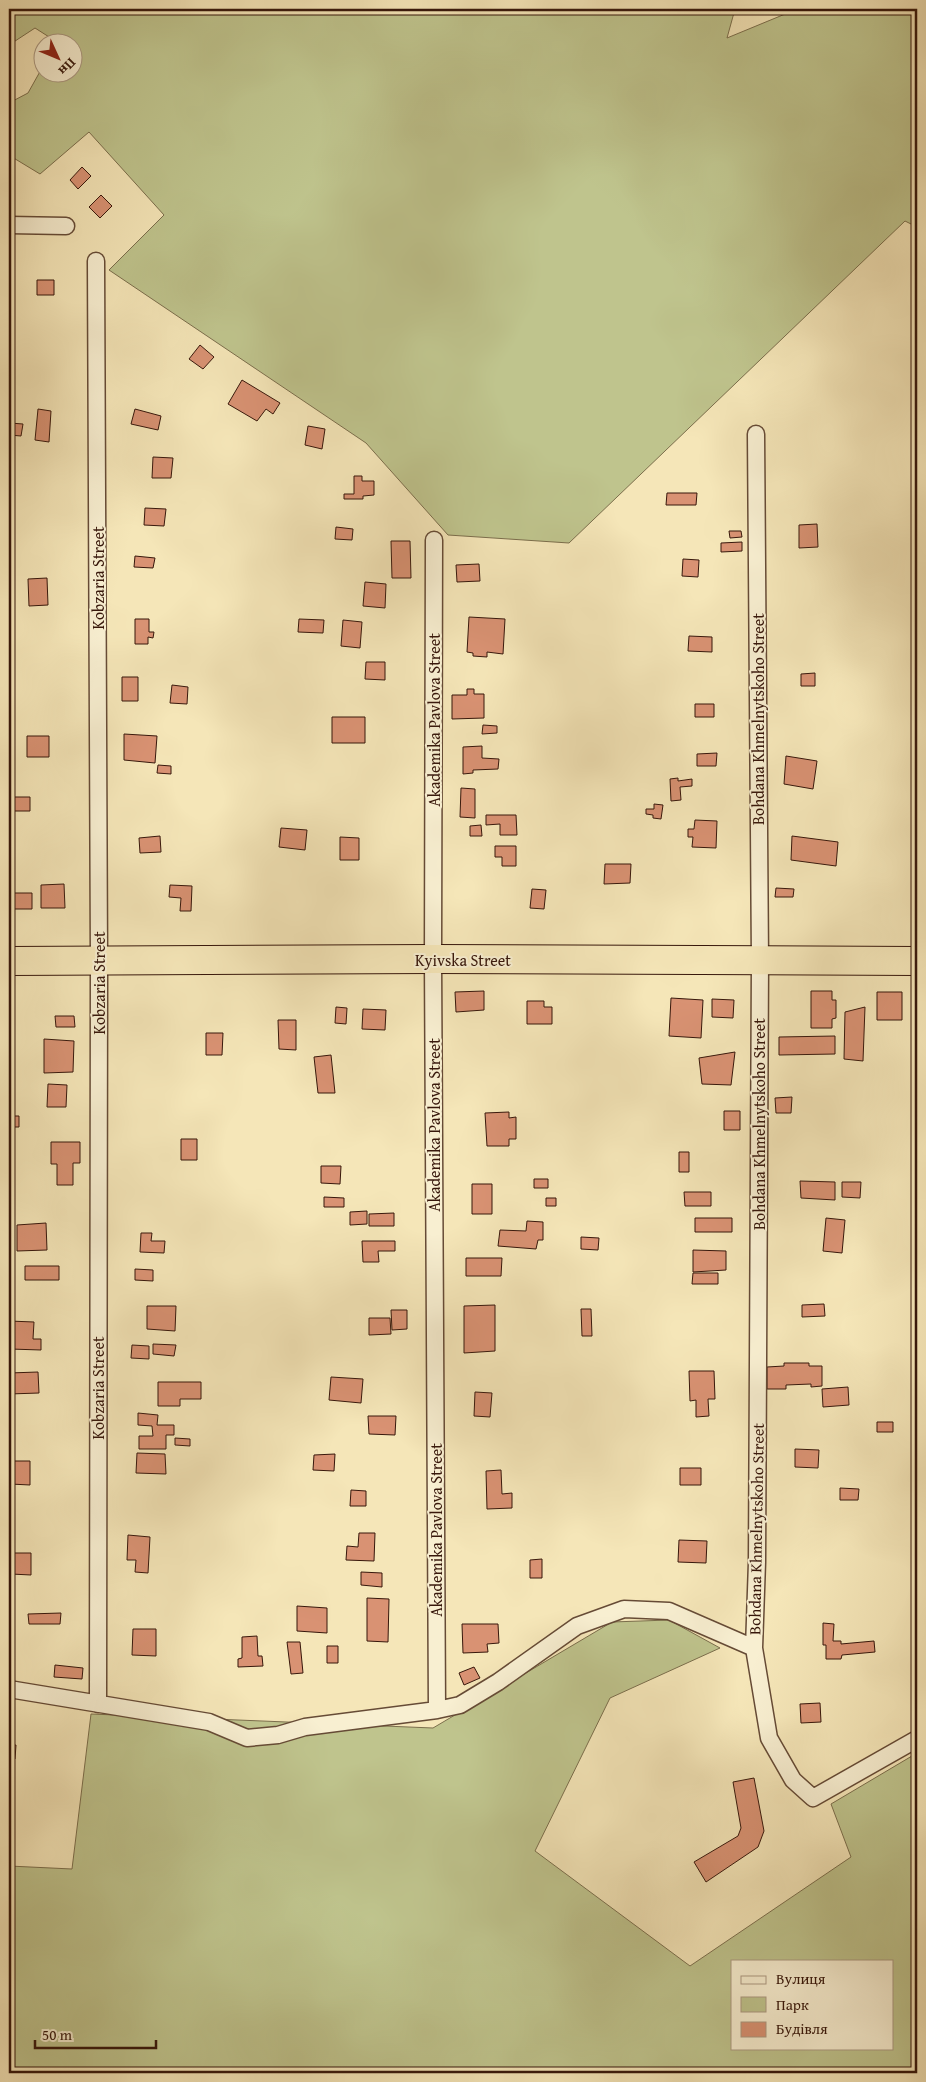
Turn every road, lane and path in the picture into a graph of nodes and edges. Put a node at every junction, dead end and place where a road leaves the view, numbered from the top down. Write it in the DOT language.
graph roads {
  1 [pos="9,225"];
  2 [pos="66,226"];
  3 [pos="96,261"];
  4 [pos="756,434"];
  5 [pos="434,540"];
  6 [pos="433,959"];
  7 [pos="9,961"];
  8 [pos="99,961"];
  9 [pos="760,961"];
  10 [pos="917,961"];
  11 [pos="754,1648"];
  12 [pos="9,1689"];
  13 [pos="98,1704"];
  14 [pos="437,1710"];
  15 [pos="917,1739"];
  1 -- 2 [label="street"];
  3 -- 8 [label="street, Kobzaria Street"];
  4 -- 9 [label="street, Bohdana Khmelnytskoho Street"];
  5 -- 6 [label="street, Akademika Pavlova Street"];
  6 -- 8 [label="highway, Kyivska Street"];
  6 -- 9 [label="highway, Kyivska Street"];
  6 -- 14 [label="street, Akademika Pavlova Street"];
  7 -- 8 [label="highway, Kyivska Street"];
  8 -- 13 [label="street, Kobzaria Street"];
  9 -- 10 [label="highway, Kyivska Street"];
  9 -- 11 [label="street, Bohdana Khmelnytskoho Street"];
  11 -- 14 [label="street"];
  11 -- 15 [label="street, Bohdana Khmelnytskoho Street"];
  12 -- 13 [label="street"];
  13 -- 14 [label="street"];
}
